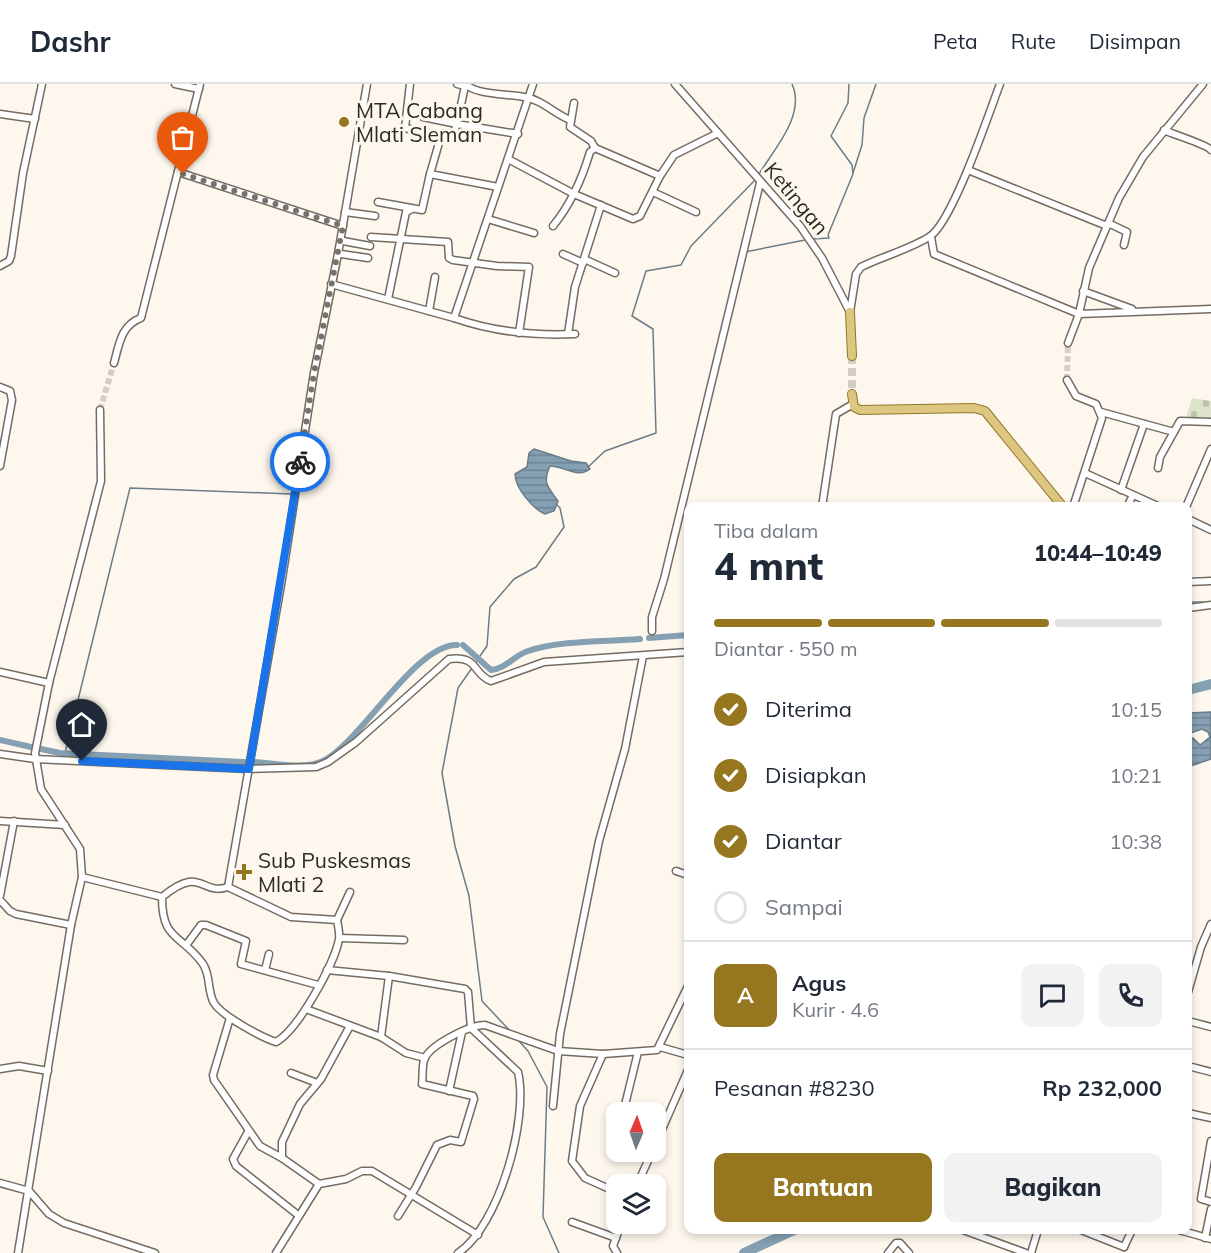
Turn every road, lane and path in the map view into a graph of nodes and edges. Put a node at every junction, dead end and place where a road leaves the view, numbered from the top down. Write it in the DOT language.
graph roads {
  1 [pos="42,84"];
  2 [pos="175,84"];
  3 [pos="367,84"];
  4 [pos="410,84"];
  5 [pos="457,84"];
  6 [pos="533,84"];
  7 [pos="675,84"];
  8 [pos="1000,84"];
  9 [pos="1203,84"];
  10 [pos="465,85"];
  11 [pos="200,87"];
  12 [pos="529,98"];
  13 [pos="574,103"];
  14 [pos="0,114"];
  15 [pos="423,117"];
  16 [pos="35,119"];
  17 [pos="570,120"];
  18 [pos="457,124"];
  19 [pos="1164,130"];
  20 [pos="718,133"];
  21 [pos="518,134"];
  22 [pos="441,136"];
  23 [pos="595,148"];
  24 [pos="1211,150"];
  25 [pos="508,159"];
  26 [pos="968,170"];
  27 [pos="178,172"];
  28 [pos="430,174"];
  29 [pos="660,176"];
  30 [pos="760,183"];
  31 [pos="498,187"];
  32 [pos="653,192"];
  33 [pos="574,194"];
  34 [pos="378,202"];
  35 [pos="601,205"];
  36 [pos="412,209"];
  37 [pos="345,212"];
  38 [pos="696,212"];
  39 [pos="375,216"];
  40 [pos="488,219"];
  41 [pos="1107,224"];
  42 [pos="343,226"];
  43 [pos="553,226"];
  44 [pos="534,233"];
  45 [pos="371,237"];
  46 [pos="931,237"];
  47 [pos="400,239"];
  48 [pos="343,241"];
  49 [pos="1124,245"];
  50 [pos="370,246"];
  51 [pos="341,254"];
  52 [pos="563,254"];
  53 [pos="368,258"];
  54 [pos="473,261"];
  55 [pos="584,261"];
  56 [pos="0,266"];
  57 [pos="615,273"];
  58 [pos="435,277"];
  59 [pos="331,284"];
  60 [pos="1083,291"];
  61 [pos="388,299"];
  62 [pos="1211,309"];
  63 [pos="1136,310"];
  64 [pos="429,311"];
  65 [pos="850,312"];
  66 [pos="1079,314"];
  67 [pos="454,318"];
  68 [pos="519,333"];
  69 [pos="1068,343"];
  70 [pos="852,356"];
  71 [pos="114,363"];
  72 [pos="1067,380"];
  73 [pos="0,387"];
  74 [pos="852,394"];
  75 [pos="853,404"];
  76 [pos="100,410"];
  77 [pos="1101,412"];
  78 [pos="1211,422"];
  79 [pos="1144,424"];
  80 [pos="1174,432"];
  81 [pos="1211,448"];
  82 [pos="0,460"];
  83 [pos="1208,464"];
  84 [pos="0,466"];
  85 [pos="1158,468"];
  86 [pos="1084,473"];
  87 [pos="1122,490"];
  88 [pos="1133,495"];
  89 [pos="823,502"];
  90 [pos="1059,502"];
  91 [pos="1075,502"];
  92 [pos="1130,502"];
  93 [pos="1149,502"];
  94 [pos="1189,502"];
  95 [pos="1192,521"];
  96 [pos="1211,530"];
  97 [pos="1211,581"];
  98 [pos="1192,582"];
  99 [pos="1211,605"];
  100 [pos="1192,607"];
  101 [pos="652,631"];
  102 [pos="684,652"];
  103 [pos="643,656"];
  104 [pos="0,672"];
  105 [pos="49,683"];
  106 [pos="0,754"];
  107 [pos="35,756"];
  108 [pos="249,766"];
  109 [pos="0,821"];
  110 [pos="14,821"];
  111 [pos="65,825"];
  112 [pos="676,871"];
  113 [pos="684,874"];
  114 [pos="82,877"];
  115 [pos="228,887"];
  116 [pos="350,892"];
  117 [pos="162,897"];
  118 [pos="0,898"];
  119 [pos="337,920"];
  120 [pos="1211,924"];
  121 [pos="71,925"];
  122 [pos="340,938"];
  123 [pos="404,940"];
  124 [pos="187,944"];
  125 [pos="269,954"];
  126 [pos="265,970"];
  127 [pos="327,970"];
  128 [pos="389,976"];
  129 [pos="1192,978"];
  130 [pos="318,986"];
  131 [pos="684,995"];
  132 [pos="306,1009"];
  133 [pos="230,1018"];
  134 [pos="1192,1022"];
  135 [pos="350,1026"];
  136 [pos="471,1028"];
  137 [pos="1211,1028"];
  138 [pos="462,1032"];
  139 [pos="381,1037"];
  140 [pos="660,1047"];
  141 [pos="558,1051"];
  142 [pos="638,1052"];
  143 [pos="603,1054"];
  144 [pos="684,1054"];
  145 [pos="425,1058"];
  146 [pos="1192,1067"];
  147 [pos="0,1069"];
  148 [pos="48,1071"];
  149 [pos="1211,1072"];
  150 [pos="291,1073"];
  151 [pos="684,1079"];
  152 [pos="317,1083"];
  153 [pos="449,1091"];
  154 [pos="625,1102"];
  155 [pos="552,1106"];
  156 [pos="1192,1114"];
  157 [pos="1211,1118"];
  158 [pos="666,1120"];
  159 [pos="248,1132"];
  160 [pos="1211,1141"];
  161 [pos="282,1158"];
  162 [pos="0,1184"];
  163 [pos="319,1184"];
  164 [pos="606,1187"];
  165 [pos="29,1191"];
  166 [pos="412,1193"];
  167 [pos="1211,1202"];
  168 [pos="1211,1209"];
  169 [pos="298,1215"];
  170 [pos="398,1216"];
  171 [pos="572,1222"];
  172 [pos="476,1234"];
  173 [pos="617,1234"];
  174 [pos="981,1234"];
  175 [pos="1037,1234"];
  176 [pos="1090,1234"];
  177 [pos="1131,1234"];
  178 [pos="1192,1234"];
  179 [pos="616,1238"];
  180 [pos="1208,1238"];
  181 [pos="1125,1250"];
  182 [pos="18,1253"];
  183 [pos="155,1253"];
  184 [pos="276,1253"];
  185 [pos="458,1253"];
  186 [pos="617,1253"];
  187 [pos="888,1253"];
  188 [pos="909,1253"];
  189 [pos="1026,1253"];
  190 [pos="1031,1253"];
  1 -- 16 [label="street"];
  2 -- 11 [label="street"];
  3 -- 37 [label="street"];
  4 -- 22 [label="street"];
  5 -- 10 [label="street"];
  6 -- 12 [label="street"];
  7 -- 20 [label="street, Ketingan"];
  8 -- 26 [label="street"];
  9 -- 19 [label="street"];
  10 -- 12 [label="street"];
  10 -- 18 [label="street"];
  11 -- 27 [label="street"];
  12 -- 17 [label="street"];
  12 -- 21 [label="street"];
  13 -- 17 [label="street"];
  14 -- 16 [label="street"];
  15 -- 18 [label="street"];
  16 -- 56 [label="street"];
  17 -- 23 [label="street"];
  18 -- 21 [label="street"];
  18 -- 22 [label="street"];
  19 -- 24 [label="street"];
  19 -- 41 [label="street"];
  20 -- 29 [label="street"];
  20 -- 30 [label="street, Ketingan"];
  21 -- 25 [label="street"];
  22 -- 28 [label="street"];
  23 -- 29 [label="street"];
  23 -- 33 [label="street"];
  25 -- 31 [label="street"];
  25 -- 33 [label="street"];
  26 -- 41 [label="street"];
  26 -- 46 [label="street"];
  27 -- 42 [label="street"];
  27 -- 71 [label="street"];
  28 -- 31 [label="street"];
  28 -- 36 [label="street"];
  29 -- 32 [label="street"];
  30 -- 65 [label="street, Ketingan"];
  30 -- 101 [label="street"];
  31 -- 40 [label="street"];
  32 -- 35 [label="street"];
  32 -- 38 [label="street"];
  33 -- 35 [label="street"];
  33 -- 43 [label="street"];
  34 -- 36 [label="street"];
  35 -- 55 [label="street"];
  36 -- 47 [label="street"];
  37 -- 39 [label="street"];
  37 -- 42 [label="street"];
  40 -- 44 [label="street"];
  40 -- 54 [label="street"];
  41 -- 49 [label="street"];
  41 -- 60 [label="street"];
  42 -- 59 [label="street"];
  45 -- 47 [label="street"];
  46 -- 65 [label="street"];
  46 -- 66 [label="street"];
  47 -- 54 [label="street"];
  47 -- 61 [label="street"];
  48 -- 50 [label="street"];
  51 -- 53 [label="street"];
  52 -- 55 [label="street"];
  54 -- 67 [label="street"];
  54 -- 68 [label="street"];
  55 -- 57 [label="street"];
  55 -- 68 [label="street"];
  58 -- 64 [label="street"];
  59 -- 61 [label="street"];
  59 -- 108 [label="street"];
  60 -- 63 [label="street"];
  60 -- 66 [label="street"];
  61 -- 64 [label="street"];
  62 -- 63 [label="street"];
  63 -- 66 [label="street"];
  64 -- 67 [label="street"];
  65 -- 70 [label="main road, Ketingan"];
  66 -- 69 [label="street"];
  67 -- 68 [label="street"];
  72 -- 77 [label="street"];
  73 -- 82 [label="street"];
  74 -- 75 [label="main road"];
  75 -- 89 [label="street"];
  75 -- 90 [label="main road"];
  76 -- 105 [label="street"];
  77 -- 79 [label="street"];
  77 -- 86 [label="street"];
  78 -- 80 [label="street"];
  79 -- 80 [label="street"];
  79 -- 87 [label="street"];
  80 -- 85 [label="street"];
  81 -- 83 [label="street"];
  82 -- 84 [label="street"];
  83 -- 94 [label="street"];
  86 -- 87 [label="street"];
  86 -- 91 [label="street"];
  87 -- 88 [label="street"];
  88 -- 92 [label="street"];
  88 -- 93 [label="street"];
  95 -- 96 [label="street"];
  97 -- 98 [label="street"];
  99 -- 100 [label="street"];
  102 -- 103 [label="street"];
  103 -- 108 [label="street"];
  103 -- 141 [label="street"];
  104 -- 105 [label="street"];
  105 -- 107 [label="street"];
  106 -- 107 [label="street"];
  107 -- 108 [label="street"];
  107 -- 111 [label="street"];
  108 -- 115 [label="street"];
  109 -- 110 [label="street"];
  110 -- 111 [label="street"];
  110 -- 118 [label="street"];
  111 -- 114 [label="street"];
  112 -- 113 [label="street"];
  114 -- 117 [label="street"];
  114 -- 121 [label="street"];
  115 -- 117 [label="street"];
  115 -- 119 [label="street"];
  116 -- 119 [label="street"];
  117 -- 124 [label="street"];
  118 -- 121 [label="street"];
  119 -- 122 [label="street"];
  120 -- 129 [label="street"];
  121 -- 148 [label="street"];
  122 -- 123 [label="street"];
  122 -- 127 [label="street"];
  124 -- 126 [label="street"];
  124 -- 133 [label="street"];
  125 -- 126 [label="street"];
  126 -- 130 [label="street"];
  127 -- 128 [label="street"];
  127 -- 130 [label="street"];
  128 -- 136 [label="street"];
  128 -- 139 [label="street"];
  130 -- 132 [label="street"];
  131 -- 140 [label="street"];
  132 -- 133 [label="street"];
  132 -- 135 [label="street"];
  133 -- 159 [label="street"];
  134 -- 137 [label="street"];
  135 -- 139 [label="street"];
  135 -- 152 [label="street"];
  136 -- 138 [label="street"];
  136 -- 141 [label="street"];
  136 -- 172 [label="street"];
  138 -- 145 [label="street"];
  138 -- 153 [label="street"];
  139 -- 145 [label="street"];
  140 -- 142 [label="street"];
  140 -- 144 [label="street"];
  141 -- 143 [label="street"];
  141 -- 155 [label="street"];
  142 -- 143 [label="street"];
  142 -- 154 [label="street"];
  143 -- 164 [label="street"];
  145 -- 153 [label="street"];
  146 -- 149 [label="street"];
  147 -- 148 [label="street"];
  148 -- 165 [label="street"];
  150 -- 152 [label="street"];
  151 -- 158 [label="street"];
  152 -- 161 [label="street"];
  153 -- 166 [label="street"];
  156 -- 157 [label="street"];
  159 -- 161 [label="street"];
  159 -- 169 [label="street"];
  160 -- 167 [label="street"];
  161 -- 163 [label="street"];
  162 -- 165 [label="street"];
  163 -- 166 [label="street"];
  163 -- 169 [label="street"];
  165 -- 182 [label="street"];
  165 -- 183 [label="street"];
  166 -- 170 [label="street"];
  166 -- 172 [label="street"];
  168 -- 180 [label="street"];
  169 -- 184 [label="street"];
  171 -- 179 [label="street"];
  172 -- 185 [label="street"];
  173 -- 179 [label="street"];
  174 -- 189 [label="street"];
  175 -- 190 [label="street"];
  176 -- 181 [label="street"];
  177 -- 181 [label="street"];
  178 -- 180 [label="street"];
  179 -- 186 [label="street"];
  187 -- 188 [label="street"];
}
